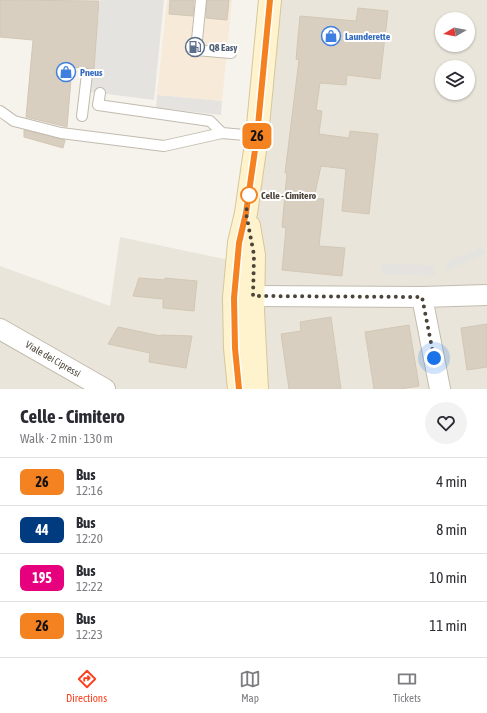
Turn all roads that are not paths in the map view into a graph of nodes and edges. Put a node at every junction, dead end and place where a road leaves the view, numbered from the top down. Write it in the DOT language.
graph roads {
  1 [pos="201,0"];
  2 [pos="270,0"];
  3 [pos="230,53"];
  4 [pos="87,74"];
  5 [pos="100,94"];
  6 [pos="0,111"];
  7 [pos="82,116"];
  8 [pos="222,133"];
  9 [pos="257,136"];
  10 [pos="246,213"];
  11 [pos="487,295"];
  12 [pos="253,296"];
  13 [pos="422,297"];
  14 [pos="0,329"];
  15 [pos="105,389"];
  16 [pos="239,389"];
  17 [pos="258,389"];
  18 [pos="440,389"];
  1 -- 3 [label="lane"];
  2 -- 9 [label="main road"];
  4 -- 7 [label="lane"];
  5 -- 8 [label="lane"];
  6 -- 8 [label="lane"];
  8 -- 9 [label="lane"];
  9 -- 10 [label="main road"];
  10 -- 12 [label="main road"];
  10 -- 16 [label="main road"];
  11 -- 13 [label="street"];
  12 -- 13 [label="street"];
  12 -- 17 [label="main road"];
  13 -- 18 [label="street"];
  14 -- 15 [label="street, Viale dei Cipressi"];
}
